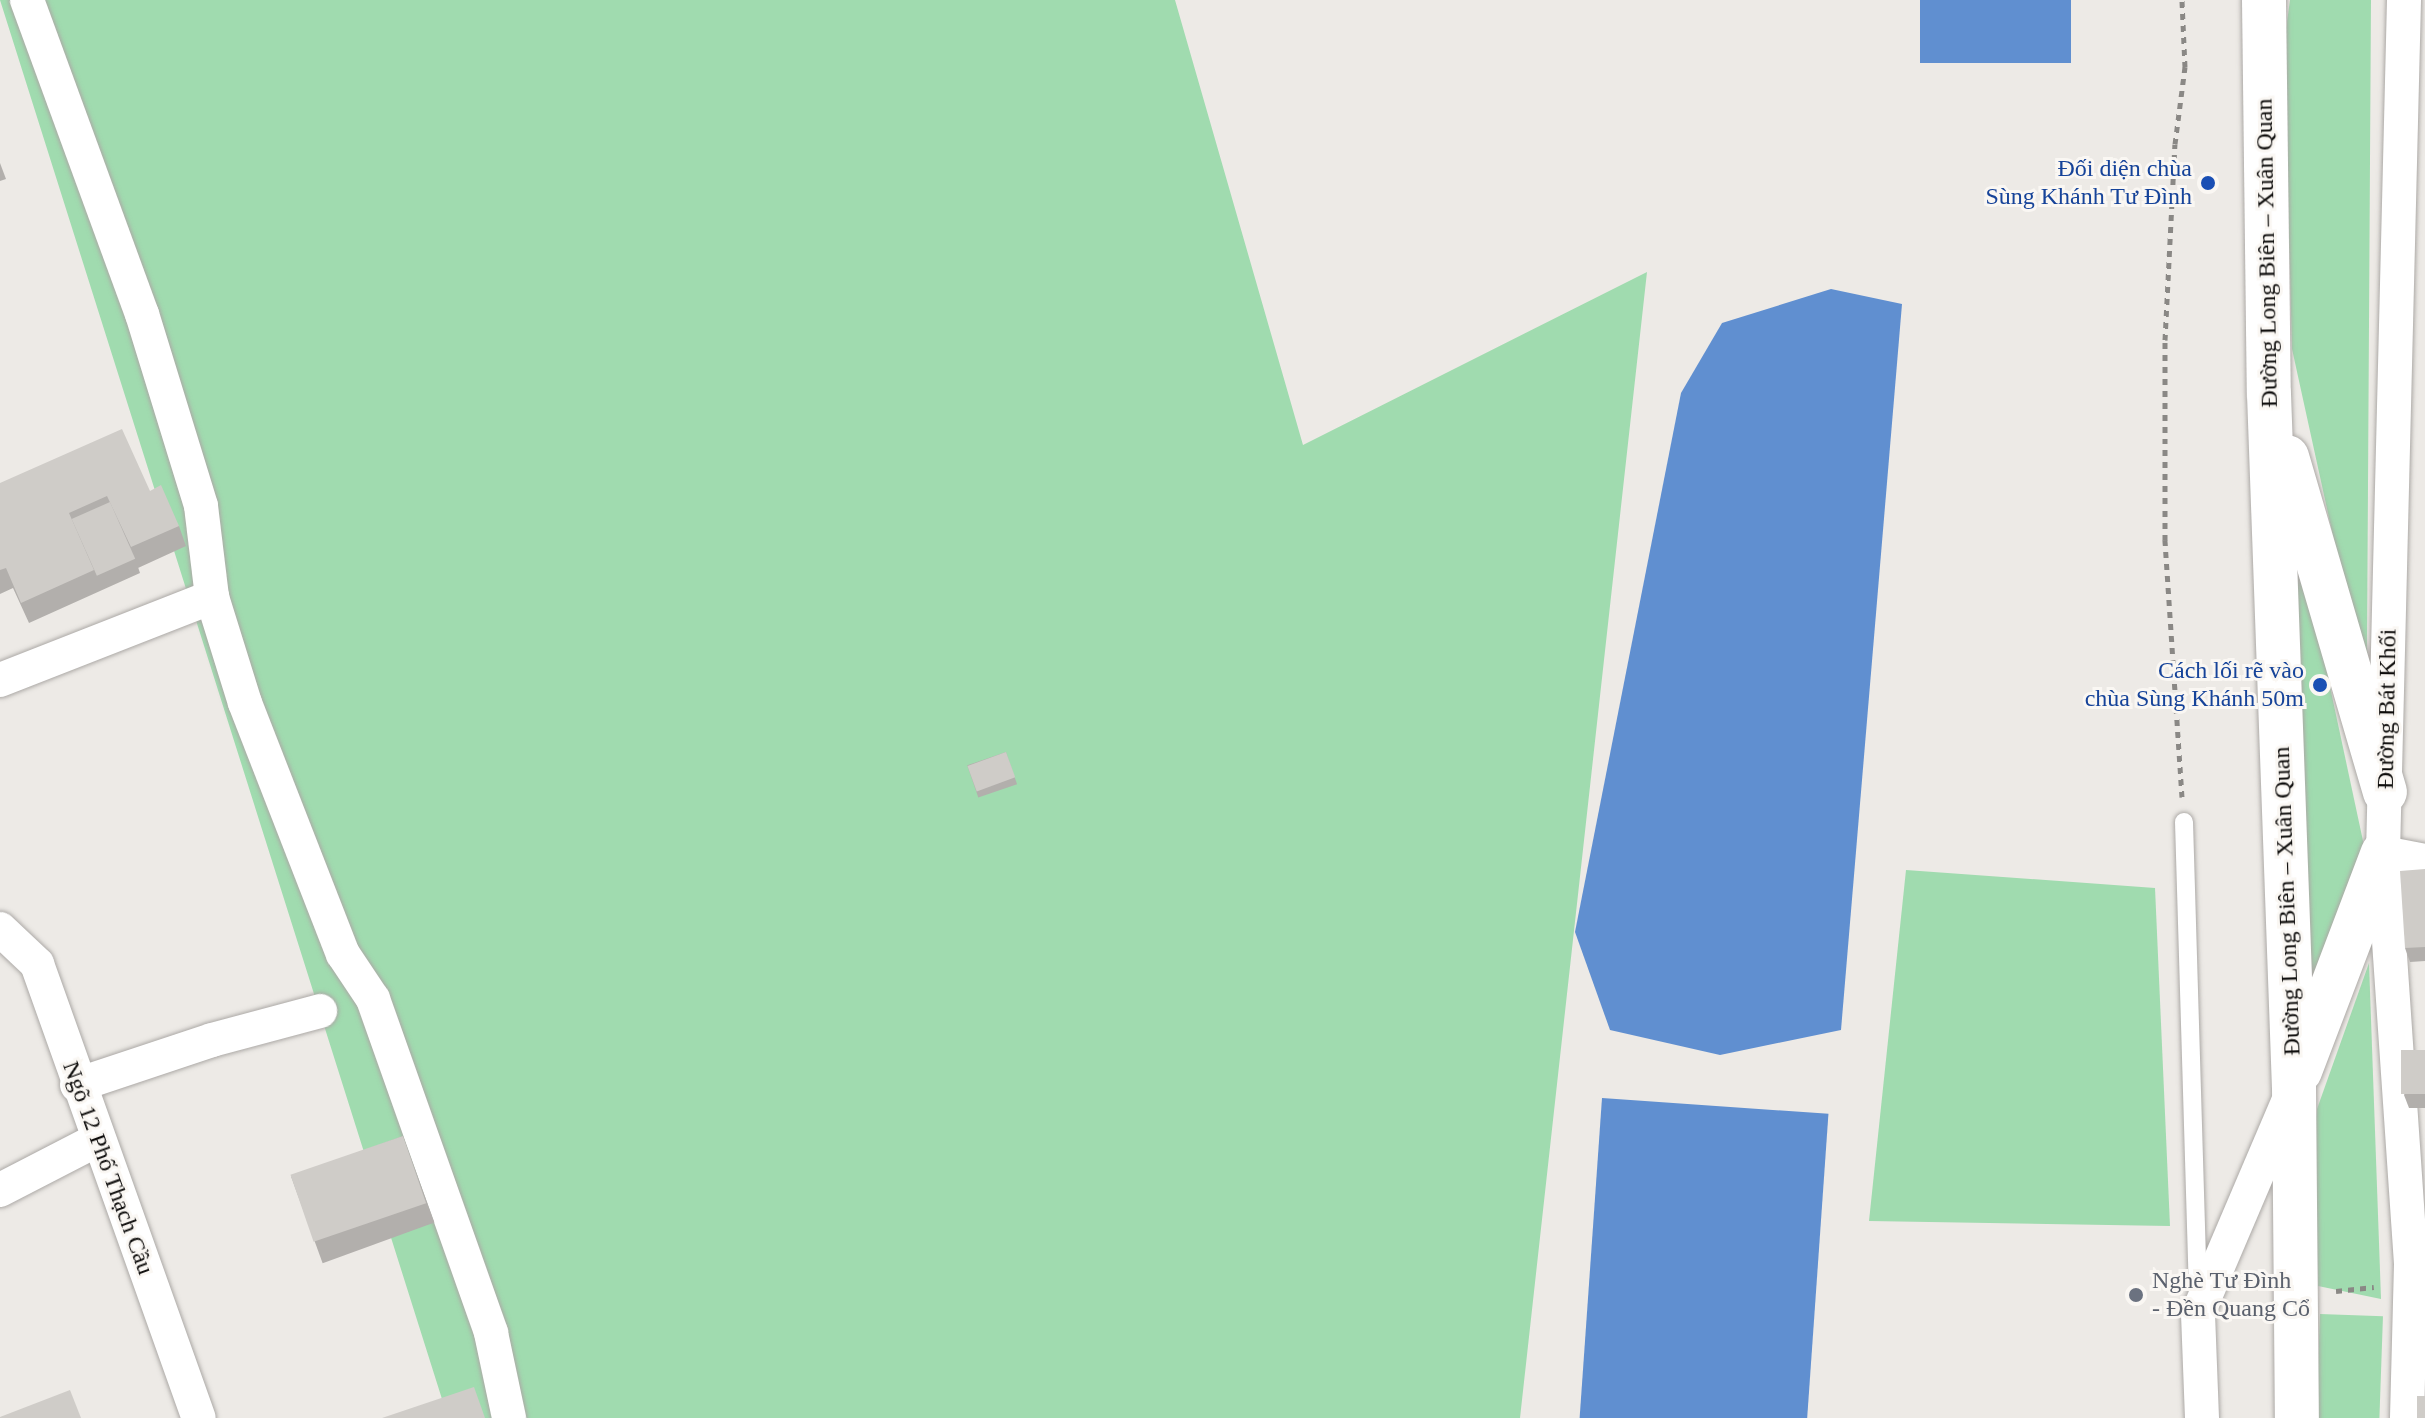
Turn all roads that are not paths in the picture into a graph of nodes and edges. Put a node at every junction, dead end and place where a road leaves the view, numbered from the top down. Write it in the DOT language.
graph roads {
  1 [pos="27,0"];
  2 [pos="2264,0"];
  3 [pos="2404,0"];
  4 [pos="2269,394"];
  5 [pos="212,597"];
  6 [pos="0,680"];
  7 [pos="2385,792"];
  8 [pos="2184,822"];
  9 [pos="2383,853"];
  10 [pos="2425,861"];
  11 [pos="0,929"];
  12 [pos="320,1011"];
  13 [pos="77,1085"];
  14 [pos="2294,1088"];
  15 [pos="97,1140"];
  16 [pos="0,1190"];
  17 [pos="2417,1283"];
  18 [pos="2198,1313"];
  19 [pos="199,1418"];
  20 [pos="509,1418"];
  21 [pos="2202,1418"];
  22 [pos="2297,1418"];
  23 [pos="2407,1418"];
  1 -- 5 [label="street"];
  2 -- 4 [label="main road, Đường Long Biên – Xuân Quan"];
  3 -- 7 [label="street, Đường Bát Khối"];
  4 -- 7 [label="main road"];
  4 -- 14 [label="main road, Đường Long Biên – Xuân Quan"];
  5 -- 6 [label="street"];
  5 -- 20 [label="street"];
  7 -- 9 [label="street, Đường Bát Khối"];
  8 -- 18 [label="lane"];
  9 -- 10 [label="street"];
  9 -- 14 [label="main road"];
  9 -- 17 [label="street, Đường Bát Khối"];
  11 -- 13 [label="street, Ngõ 12 Phố Thạch Cầu"];
  12 -- 13 [label="street"];
  13 -- 15 [label="street, Ngõ 12 Phố Thạch Cầu"];
  14 -- 18 [label="street"];
  14 -- 22 [label="main road, Đường Long Biên – Xuân Quan"];
  15 -- 16 [label="street"];
  15 -- 19 [label="street, Ngõ 12 Phố Thạch Cầu"];
  17 -- 23 [label="street, Đường Bát Khối"];
  18 -- 21 [label="street"];
}
